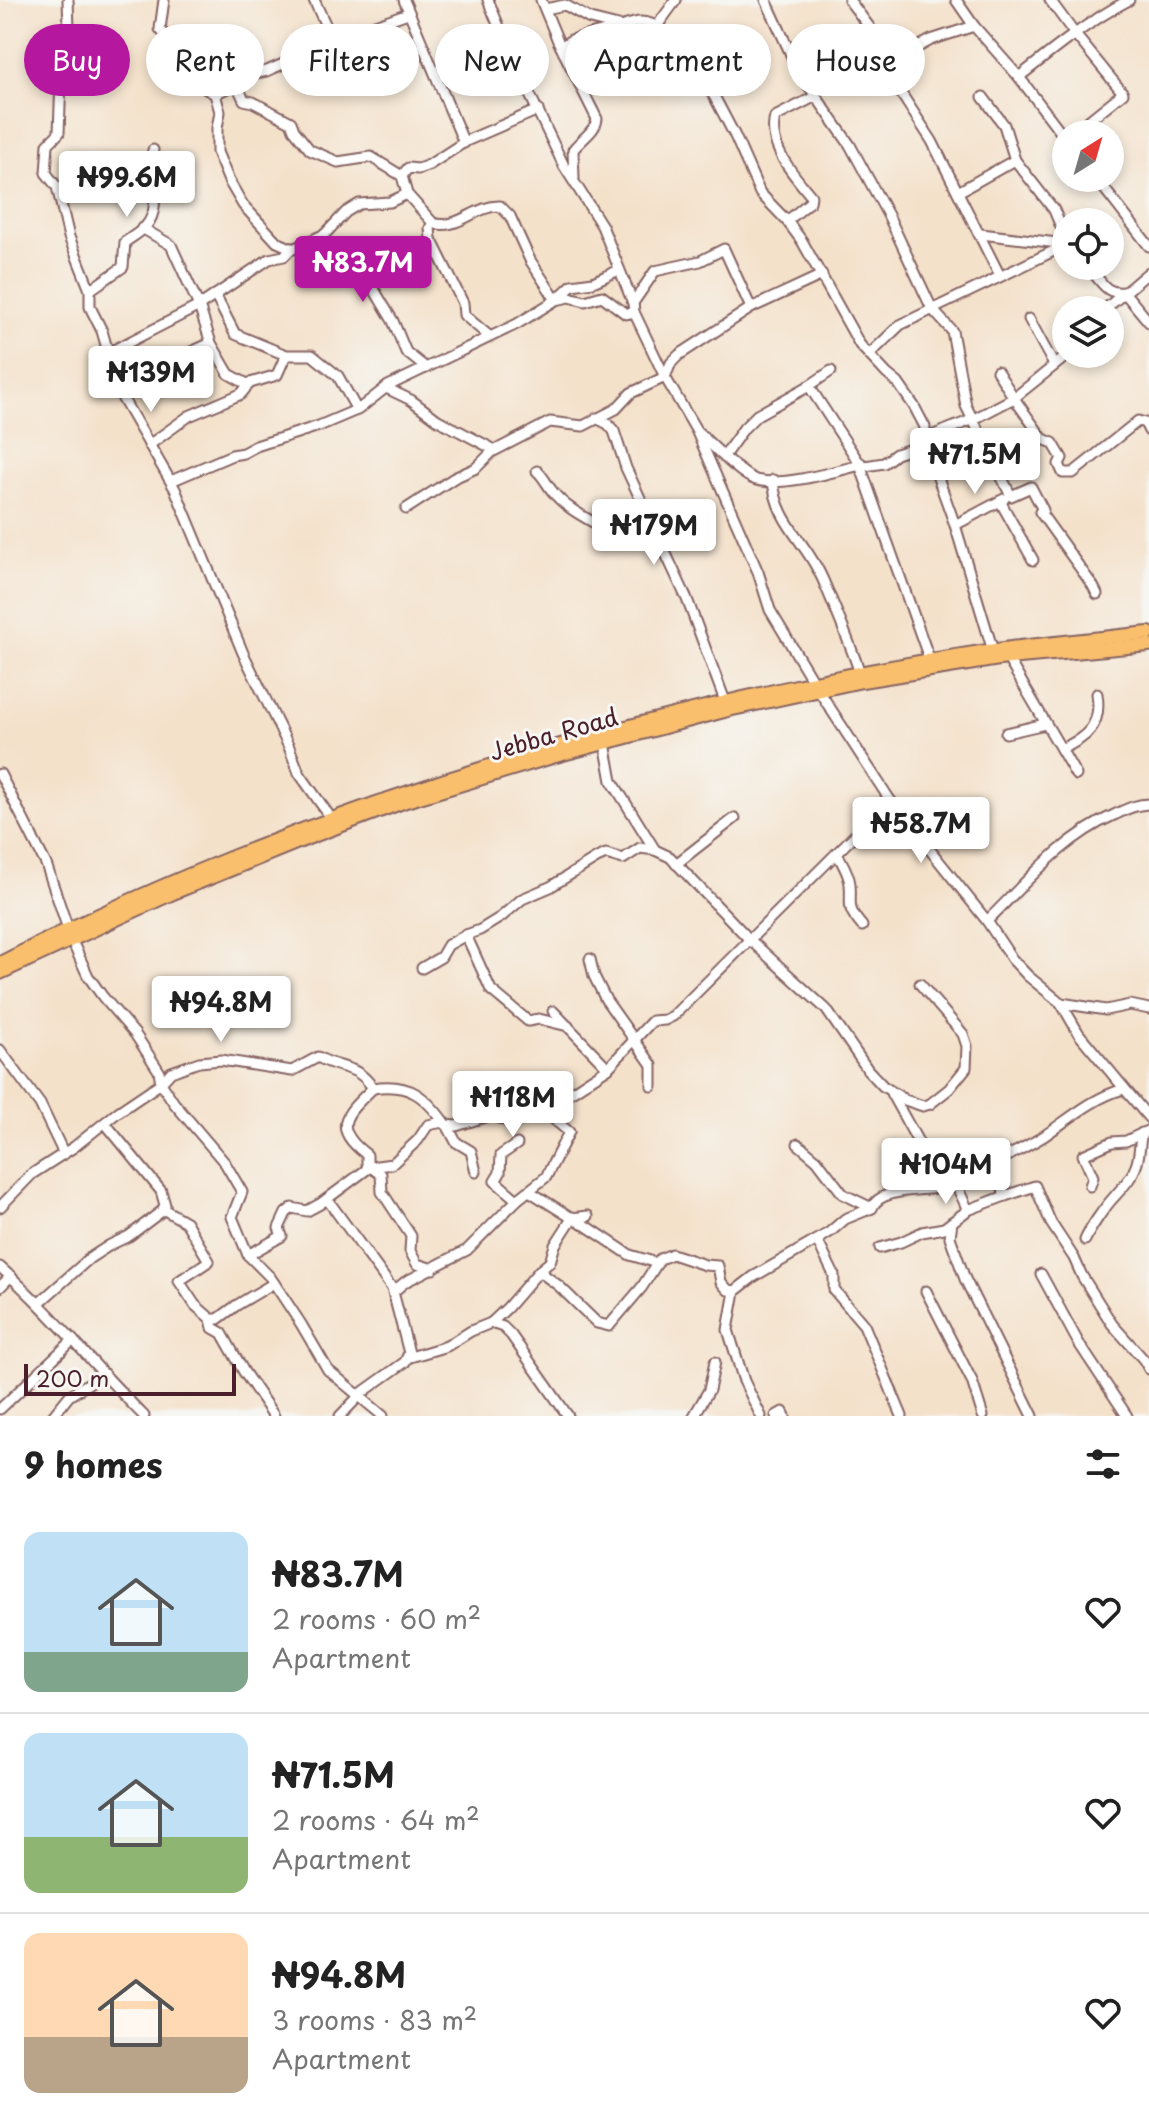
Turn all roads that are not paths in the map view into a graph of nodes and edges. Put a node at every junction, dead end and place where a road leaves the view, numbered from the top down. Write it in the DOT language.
graph roads {
  1 [pos="68,0"];
  2 [pos="164,0"];
  3 [pos="314,0"];
  4 [pos="404,0"];
  5 [pos="488,0"];
  6 [pos="676,0"];
  7 [pos="766,0"];
  8 [pos="849,0"];
  9 [pos="956,0"];
  10 [pos="1050,0"];
  11 [pos="1126,1"];
  12 [pos="543,5"];
  13 [pos="408,13"];
  14 [pos="161,24"];
  15 [pos="325,24"];
  16 [pos="379,24"];
  17 [pos="609,24"];
  18 [pos="631,24"];
  19 [pos="651,24"];
  20 [pos="658,24"];
  21 [pos="867,24"];
  22 [pos="974,26"];
  23 [pos="1074,33"];
  24 [pos="925,43"];
  25 [pos="565,44"];
  26 [pos="787,46"];
  27 [pos="561,47"];
  28 [pos="1019,77"];
  29 [pos="216,96"];
  30 [pos="242,96"];
  31 [pos="714,96"];
  32 [pos="816,96"];
  33 [pos="903,96"];
  34 [pos="983,97"];
  35 [pos="538,110"];
  36 [pos="1052,120"];
  37 [pos="1089,120"];
  38 [pos="464,143"];
  39 [pos="153,150"];
  40 [pos="1015,160"];
  41 [pos="402,176"];
  42 [pos="574,182"];
  43 [pos="958,192"];
  44 [pos="1107,192"];
  45 [pos="407,194"];
  46 [pos="1052,208"];
  47 [pos="787,221"];
  48 [pos="433,223"];
  49 [pos="142,228"];
  50 [pos="981,234"];
  51 [pos="1052,242"];
  52 [pos="1149,246"];
  53 [pos="292,248"];
  54 [pos="405,249"];
  55 [pos="1052,250"];
  56 [pos="619,270"];
  57 [pos="1149,272"];
  58 [pos="822,275"];
  59 [pos="1000,276"];
  60 [pos="1098,280"];
  61 [pos="90,290"];
  62 [pos="1124,292"];
  63 [pos="215,295"];
  64 [pos="1120,296"];
  65 [pos="556,300"];
  66 [pos="199,306"];
  67 [pos="633,308"];
  68 [pos="751,308"];
  69 [pos="932,309"];
  70 [pos="1029,319"];
  71 [pos="1149,322"];
  72 [pos="489,336"];
  73 [pos="211,343"];
  74 [pos="108,353"];
  75 [pos="286,355"];
  76 [pos="869,355"];
  77 [pos="1052,361"];
  78 [pos="1052,367"];
  79 [pos="426,368"];
  80 [pos="831,371"];
  81 [pos="997,371"];
  82 [pos="665,377"];
  83 [pos="250,383"];
  84 [pos="809,386"];
  85 [pos="386,388"];
  86 [pos="120,394"];
  87 [pos="1014,398"];
  88 [pos="357,410"];
  89 [pos="596,418"];
  90 [pos="974,419"];
  91 [pos="696,430"];
  92 [pos="1149,431"];
  93 [pos="924,439"];
  94 [pos="149,445"];
  95 [pos="495,450"];
  96 [pos="724,456"];
  97 [pos="860,465"];
  98 [pos="537,471"];
  99 [pos="773,480"];
  100 [pos="171,481"];
  101 [pos="1011,496"];
  102 [pos="1000,501"];
  103 [pos="406,509"];
  104 [pos="650,523"];
  105 [pos="955,525"];
  106 [pos="1033,560"];
  107 [pos="1097,594"];
  108 [pos="1149,633"];
  109 [pos="1149,645"];
  110 [pos="993,651"];
  111 [pos="1008,659"];
  112 [pos="930,661"];
  113 [pos="860,673"];
  114 [pos="816,687"];
  115 [pos="1097,694"];
  116 [pos="725,701"];
  117 [pos="1045,724"];
  118 [pos="1006,733"];
  119 [pos="605,743"];
  120 [pos="1061,749"];
  121 [pos="0,774"];
  122 [pos="1076,775"];
  123 [pos="890,800"];
  124 [pos="1149,804"];
  125 [pos="331,818"];
  126 [pos="735,818"];
  127 [pos="655,850"];
  128 [pos="837,853"];
  129 [pos="676,864"];
  130 [pos="987,921"];
  131 [pos="862,926"];
  132 [pos="69,934"];
  133 [pos="466,935"];
  134 [pos="749,939"];
  135 [pos="590,959"];
  136 [pos="0,963"];
  137 [pos="422,968"];
  138 [pos="0,973"];
  139 [pos="920,984"];
  140 [pos="1061,1003"];
  141 [pos="1149,1009"];
  142 [pos="553,1011"];
  143 [pos="568,1026"];
  144 [pos="635,1039"];
  145 [pos="0,1050"];
  146 [pos="608,1068"];
  147 [pos="161,1083"];
  148 [pos="652,1086"];
  149 [pos="373,1088"];
  150 [pos="1124,1089"];
  151 [pos="889,1090"];
  152 [pos="549,1115"];
  153 [pos="1149,1118"];
  154 [pos="105,1123"];
  155 [pos="445,1124"];
  156 [pos="1145,1132"];
  157 [pos="517,1144"];
  158 [pos="798,1144"];
  159 [pos="922,1149"];
  160 [pos="64,1154"];
  161 [pos="370,1167"];
  162 [pos="992,1169"];
  163 [pos="476,1172"];
  164 [pos="950,1185"];
  165 [pos="1090,1186"];
  166 [pos="529,1191"];
  167 [pos="1005,1196"];
  168 [pos="327,1199"];
  169 [pos="517,1200"];
  170 [pos="0,1207"];
  171 [pos="872,1208"];
  172 [pos="163,1209"];
  173 [pos="968,1210"];
  174 [pos="588,1216"];
  175 [pos="573,1217"];
  176 [pos="952,1222"];
  177 [pos="817,1240"];
  178 [pos="1085,1240"];
  179 [pos="880,1248"];
  180 [pos="248,1255"];
  181 [pos="657,1263"];
  182 [pos="0,1267"];
  183 [pos="433,1269"];
  184 [pos="539,1271"];
  185 [pos="1041,1274"];
  186 [pos="11,1276"];
  187 [pos="274,1283"];
  188 [pos="0,1287"];
  189 [pos="394,1291"];
  190 [pos="735,1291"];
  191 [pos="926,1291"];
  192 [pos="39,1303"];
  193 [pos="215,1319"];
  194 [pos="491,1323"];
  195 [pos="73,1340"];
  196 [pos="407,1358"];
  197 [pos="715,1362"];
  198 [pos="1149,1369"];
  199 [pos="103,1374"];
  200 [pos="360,1397"];
  201 [pos="0,1409"];
  202 [pos="53,1416"];
  203 [pos="144,1416"];
  204 [pos="274,1416"];
  205 [pos="340,1416"];
  206 [pos="383,1416"];
  207 [pos="568,1416"];
  208 [pos="694,1416"];
  209 [pos="761,1416"];
  210 [pos="776,1416"];
  211 [pos="785,1416"];
  212 [pos="902,1416"];
  213 [pos="983,1416"];
  214 [pos="1033,1416"];
  215 [pos="1127,1416"];
  1 -- 61 [label="street"];
  2 -- 14 [label="street"];
  3 -- 15 [label="street"];
  4 -- 13 [label="street"];
  5 -- 35 [label="street"];
  6 -- 20 [label="street"];
  7 -- 26 [label="street"];
  8 -- 21 [label="street"];
  9 -- 22 [label="street"];
  10 -- 23 [label="street"];
  11 -- 23 [label="street"];
  12 -- 17 [label="street"];
  12 -- 27 [label="street"];
  13 -- 16 [label="street"];
  13 -- 38 [label="street"];
  18 -- 19 [label="street"];
  22 -- 24 [label="street"];
  22 -- 28 [label="street"];
  23 -- 28 [label="street"];
  23 -- 37 [label="street"];
  25 -- 27 [label="street"];
  27 -- 42 [label="street"];
  28 -- 36 [label="street"];
  29 -- 53 [label="street"];
  30 -- 41 [label="street"];
  31 -- 47 [label="street"];
  32 -- 47 [label="street"];
  32 -- 69 [label="street"];
  33 -- 43 [label="street"];
  34 -- 40 [label="street"];
  35 -- 38 [label="street"];
  35 -- 42 [label="street"];
  38 -- 41 [label="street"];
  39 -- 49 [label="street"];
  40 -- 43 [label="street"];
  40 -- 46 [label="street"];
  41 -- 45 [label="street"];
  42 -- 56 [label="street"];
  43 -- 50 [label="street"];
  44 -- 52 [label="street"];
  45 -- 48 [label="street"];
  45 -- 53 [label="street"];
  47 -- 58 [label="street"];
  48 -- 65 [label="street"];
  48 -- 72 [label="street"];
  49 -- 61 [label="street"];
  49 -- 66 [label="street"];
  50 -- 51 [label="street"];
  50 -- 59 [label="street"];
  53 -- 63 [label="street"];
  54 -- 79 [label="street"];
  55 -- 59 [label="street"];
  56 -- 65 [label="street"];
  56 -- 67 [label="street"];
  57 -- 62 [label="street"];
  58 -- 68 [label="street"];
  58 -- 76 [label="street"];
  59 -- 69 [label="street"];
  60 -- 62 [label="street"];
  61 -- 74 [label="street"];
  62 -- 64 [label="street"];
  62 -- 71 [label="street"];
  63 -- 66 [label="street"];
  63 -- 75 [label="street"];
  65 -- 67 [label="street"];
  65 -- 72 [label="street"];
  66 -- 73 [label="street"];
  66 -- 74 [label="street"];
  67 -- 68 [label="street"];
  67 -- 82 [label="street"];
  68 -- 82 [label="street"];
  69 -- 76 [label="street"];
  69 -- 90 [label="street"];
  70 -- 77 [label="street"];
  72 -- 79 [label="street"];
  73 -- 83 [label="street"];
  73 -- 86 [label="street"];
  74 -- 86 [label="street"];
  75 -- 83 [label="street"];
  75 -- 88 [label="street"];
  76 -- 93 [label="street"];
  78 -- 87 [label="street"];
  79 -- 85 [label="street"];
  80 -- 84 [label="street"];
  81 -- 87 [label="street"];
  82 -- 89 [label="street"];
  82 -- 91 [label="street"];
  83 -- 94 [label="street"];
  84 -- 96 [label="street"];
  84 -- 97 [label="street"];
  85 -- 88 [label="street"];
  85 -- 95 [label="street"];
  86 -- 94 [label="street"];
  87 -- 90 [label="street"];
  87 -- 92 [label="street"];
  88 -- 100 [label="street"];
  89 -- 95 [label="street"];
  89 -- 104 [label="street"];
  90 -- 93 [label="street"];
  90 -- 101 [label="street"];
  91 -- 96 [label="street"];
  91 -- 114 [label="street"];
  93 -- 97 [label="street"];
  93 -- 105 [label="street"];
  94 -- 100 [label="street"];
  95 -- 103 [label="street"];
  96 -- 99 [label="street"];
  97 -- 99 [label="street"];
  97 -- 112 [label="street"];
  98 -- 104 [label="street"];
  99 -- 113 [label="street"];
  100 -- 125 [label="street"];
  101 -- 102 [label="street"];
  101 -- 107 [label="street"];
  102 -- 105 [label="street"];
  102 -- 106 [label="street"];
  104 -- 116 [label="street"];
  105 -- 110 [label="street"];
  108 -- 110 [label="highway"];
  109 -- 111 [label="highway, Jebba Road"];
  110 -- 112 [label="highway"];
  111 -- 114 [label="highway, Jebba Road"];
  111 -- 117 [label="street"];
  112 -- 113 [label="highway"];
  113 -- 114 [label="highway"];
  114 -- 116 [label="highway"];
  114 -- 119 [label="highway, Jebba Road"];
  114 -- 123 [label="street"];
  115 -- 120 [label="street"];
  116 -- 125 [label="highway"];
  117 -- 118 [label="street"];
  117 -- 120 [label="street"];
  119 -- 127 [label="street"];
  119 -- 132 [label="highway, Jebba Road"];
  120 -- 122 [label="street"];
  121 -- 132 [label="street"];
  123 -- 128 [label="street"];
  123 -- 130 [label="street"];
  124 -- 130 [label="street"];
  125 -- 132 [label="highway"];
  126 -- 129 [label="street"];
  127 -- 129 [label="street"];
  127 -- 133 [label="street"];
  128 -- 131 [label="street"];
  128 -- 134 [label="street"];
  129 -- 134 [label="street"];
  130 -- 140 [label="street"];
  132 -- 136 [label="highway"];
  132 -- 138 [label="highway, Jebba Road"];
  132 -- 147 [label="street"];
  133 -- 137 [label="street"];
  133 -- 143 [label="street"];
  134 -- 144 [label="street"];
  134 -- 151 [label="street"];
  135 -- 144 [label="street"];
  139 -- 151 [label="street"];
  140 -- 141 [label="street"];
  140 -- 150 [label="street"];
  142 -- 143 [label="street"];
  143 -- 146 [label="street"];
  144 -- 146 [label="street"];
  144 -- 148 [label="street"];
  145 -- 160 [label="street"];
  146 -- 152 [label="street"];
  147 -- 149 [label="street"];
  147 -- 154 [label="street"];
  147 -- 180 [label="street"];
  149 -- 155 [label="street"];
  149 -- 161 [label="street"];
  150 -- 153 [label="street"];
  150 -- 162 [label="street"];
  151 -- 159 [label="street"];
  152 -- 155 [label="street"];
  152 -- 166 [label="street"];
  154 -- 160 [label="street"];
  154 -- 172 [label="street"];
  155 -- 161 [label="street"];
  155 -- 163 [label="street"];
  156 -- 165 [label="street"];
  156 -- 178 [label="street"];
  157 -- 169 [label="street"];
  158 -- 171 [label="street"];
  160 -- 170 [label="street"];
  161 -- 168 [label="street"];
  161 -- 183 [label="street"];
  162 -- 164 [label="street"];
  162 -- 167 [label="street"];
  164 -- 171 [label="street"];
  164 -- 173 [label="street"];
  166 -- 169 [label="street"];
  166 -- 175 [label="street"];
  167 -- 173 [label="street"];
  167 -- 198 [label="street"];
  168 -- 180 [label="street"];
  168 -- 189 [label="street"];
  169 -- 183 [label="street"];
  171 -- 177 [label="street"];
  172 -- 192 [label="street"];
  172 -- 193 [label="street"];
  173 -- 176 [label="street"];
  174 -- 175 [label="street"];
  175 -- 181 [label="street"];
  175 -- 184 [label="street"];
  176 -- 179 [label="street"];
  176 -- 214 [label="street"];
  177 -- 190 [label="street"];
  177 -- 212 [label="street"];
  180 -- 187 [label="street"];
  181 -- 184 [label="street"];
  181 -- 190 [label="street"];
  182 -- 186 [label="street"];
  183 -- 189 [label="street"];
  184 -- 194 [label="street"];
  185 -- 215 [label="street"];
  186 -- 188 [label="street"];
  186 -- 192 [label="street"];
  187 -- 193 [label="street"];
  187 -- 200 [label="street"];
  189 -- 196 [label="street"];
  190 -- 209 [label="street"];
  191 -- 213 [label="street"];
  192 -- 195 [label="street"];
  193 -- 204 [label="street"];
  194 -- 196 [label="street"];
  194 -- 207 [label="street"];
  195 -- 199 [label="street"];
  195 -- 201 [label="street"];
  196 -- 200 [label="street"];
  197 -- 208 [label="street"];
  199 -- 202 [label="street"];
  199 -- 203 [label="street"];
  200 -- 205 [label="street"];
  200 -- 206 [label="street"];
  210 -- 211 [label="street"];
}
